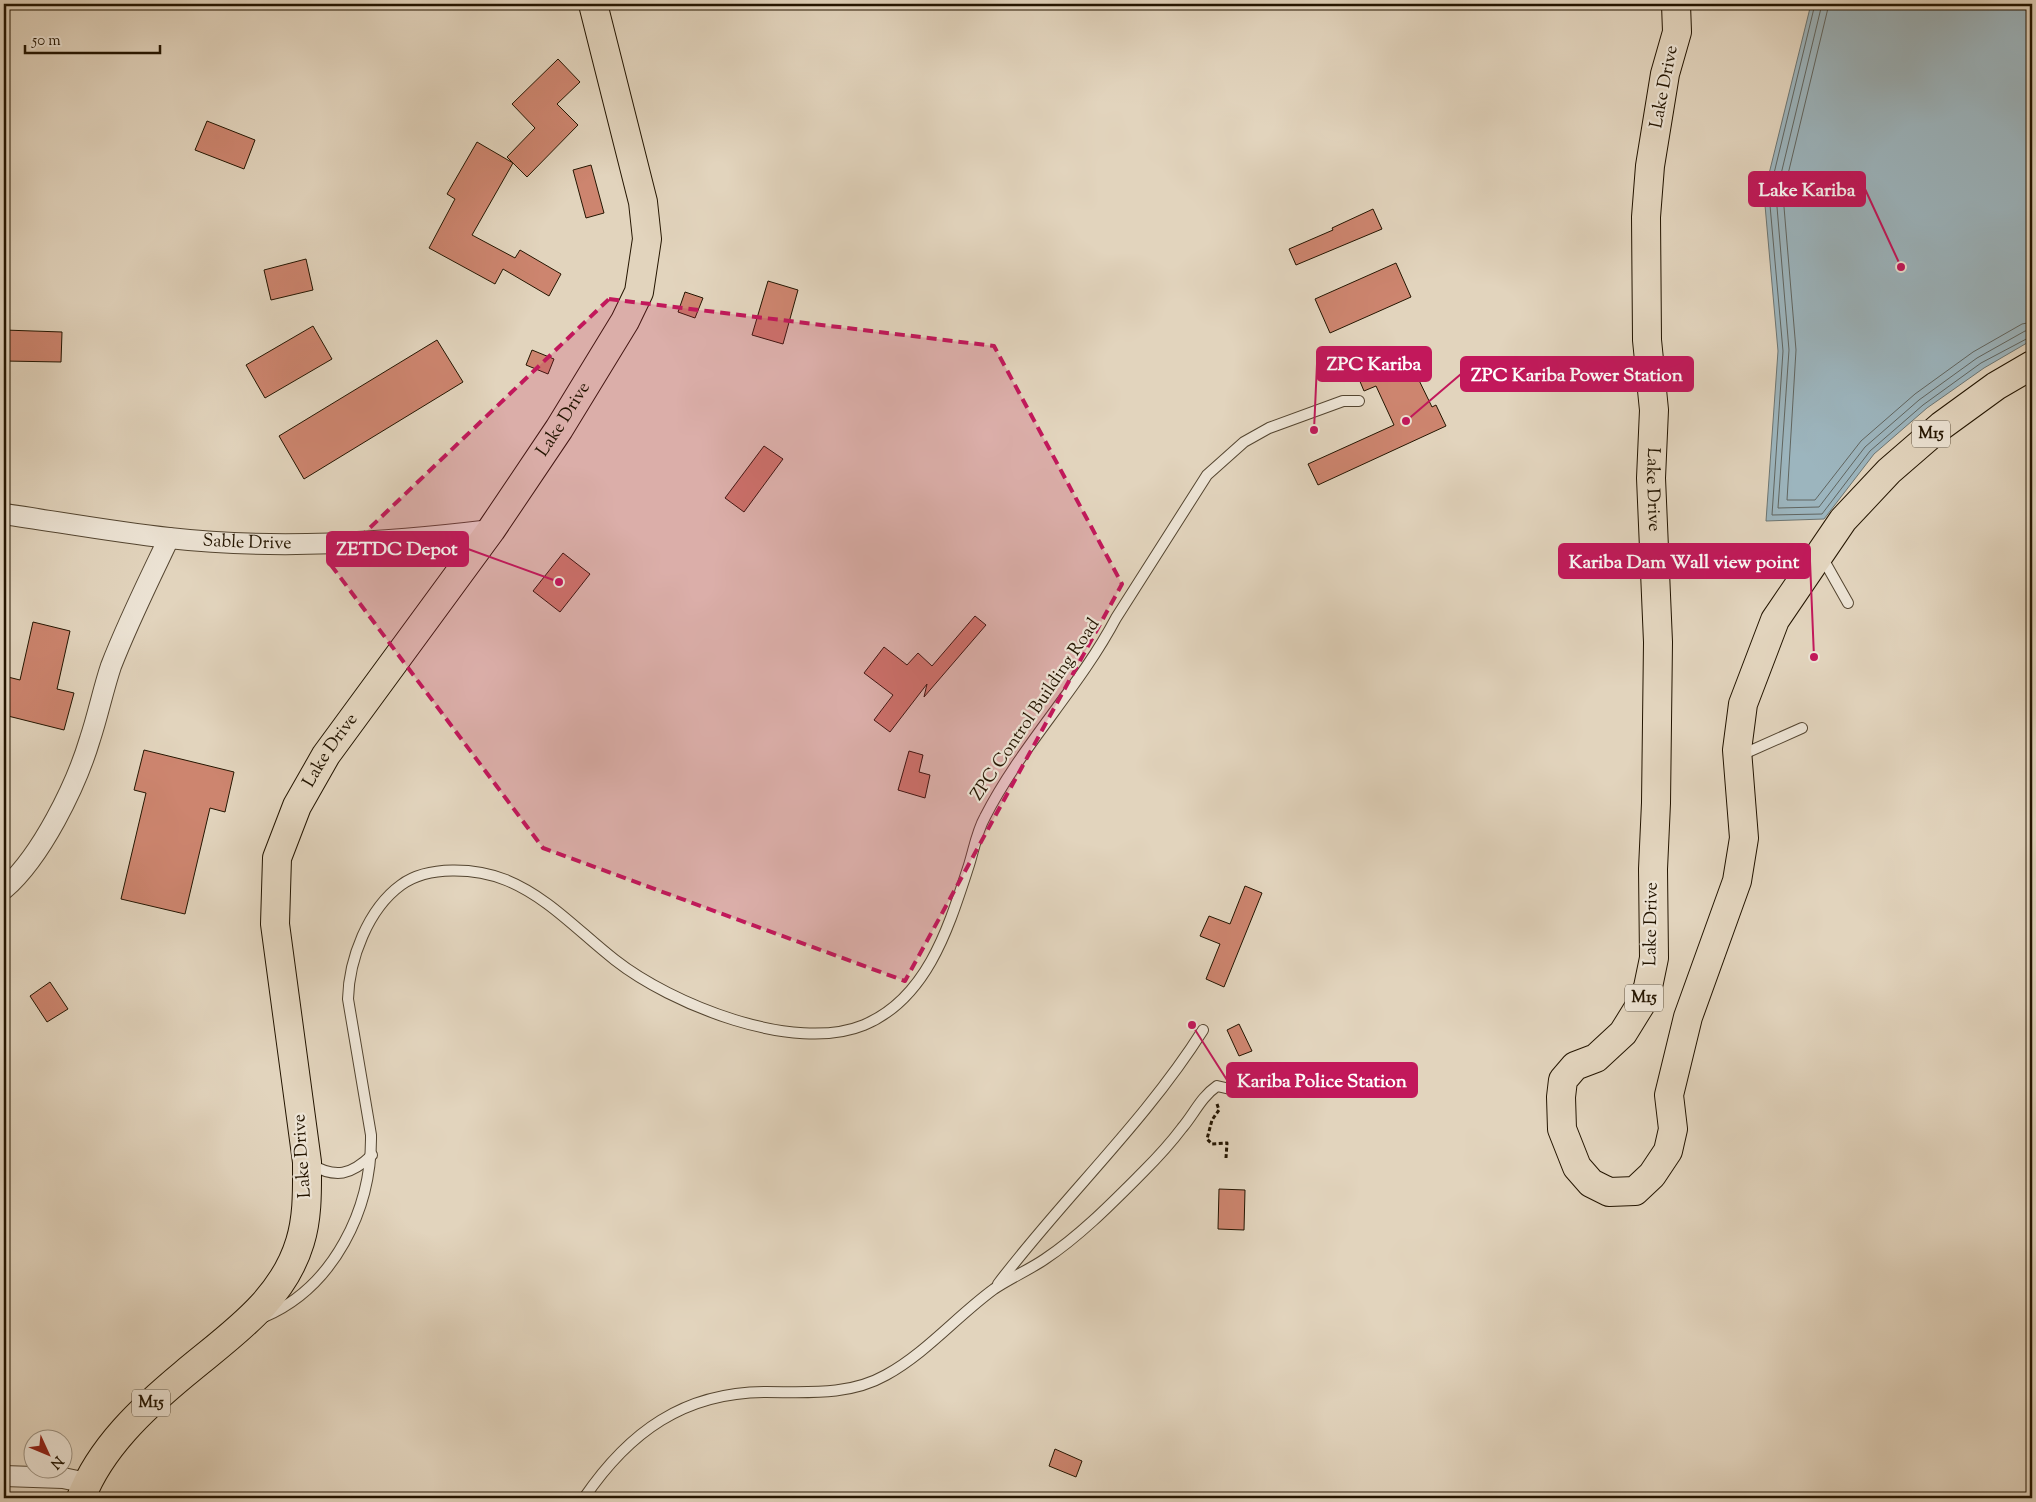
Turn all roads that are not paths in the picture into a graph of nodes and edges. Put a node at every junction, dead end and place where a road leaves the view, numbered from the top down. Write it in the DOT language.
graph roads {
  1 [pos="593,4"];
  2 [pos="1676,4"];
  3 [pos="2032,366"];
  4 [pos="1359,402"];
  5 [pos="4,514"];
  6 [pos="491,530"];
  7 [pos="169,538"];
  8 [pos="1820,554"];
  9 [pos="1848,603"];
  10 [pos="1802,728"];
  11 [pos="1738,756"];
  12 [pos="4,889"];
  13 [pos="1203,1030"];
  14 [pos="1243,1092"];
  15 [pos="372,1155"];
  16 [pos="307,1162"];
  17 [pos="995,1289"];
  18 [pos="242,1326"];
  19 [pos="4,1476"];
  20 [pos="84,1491"];
  21 [pos="584,1498"];
  1 -- 6 [label="main road, Lake Drive / M15"];
  2 -- 11 [label="main road, Lake Drive / M15"];
  3 -- 8 [label="main road, Lake Drive / M15"];
  4 -- 15 [label="lane, ZPC Control Building Road"];
  5 -- 7 [label="street, Sable Drive"];
  6 -- 7 [label="street, Sable Drive"];
  6 -- 16 [label="main road, Lake Drive / M15"];
  7 -- 12 [label="street"];
  8 -- 9 [label="lane"];
  8 -- 11 [label="main road, Lake Drive / M15"];
  10 -- 11 [label="lane"];
  13 -- 17 [label="lane"];
  14 -- 17 [label="lane"];
  15 -- 16 [label="lane"];
  15 -- 18 [label="lane, ZPC Control Building Road"];
  16 -- 18 [label="main road, Lake Drive / M15"];
  17 -- 21 [label="lane"];
  18 -- 20 [label="main road, Lake Drive / M15"];
  19 -- 20 [label="street"];
}
